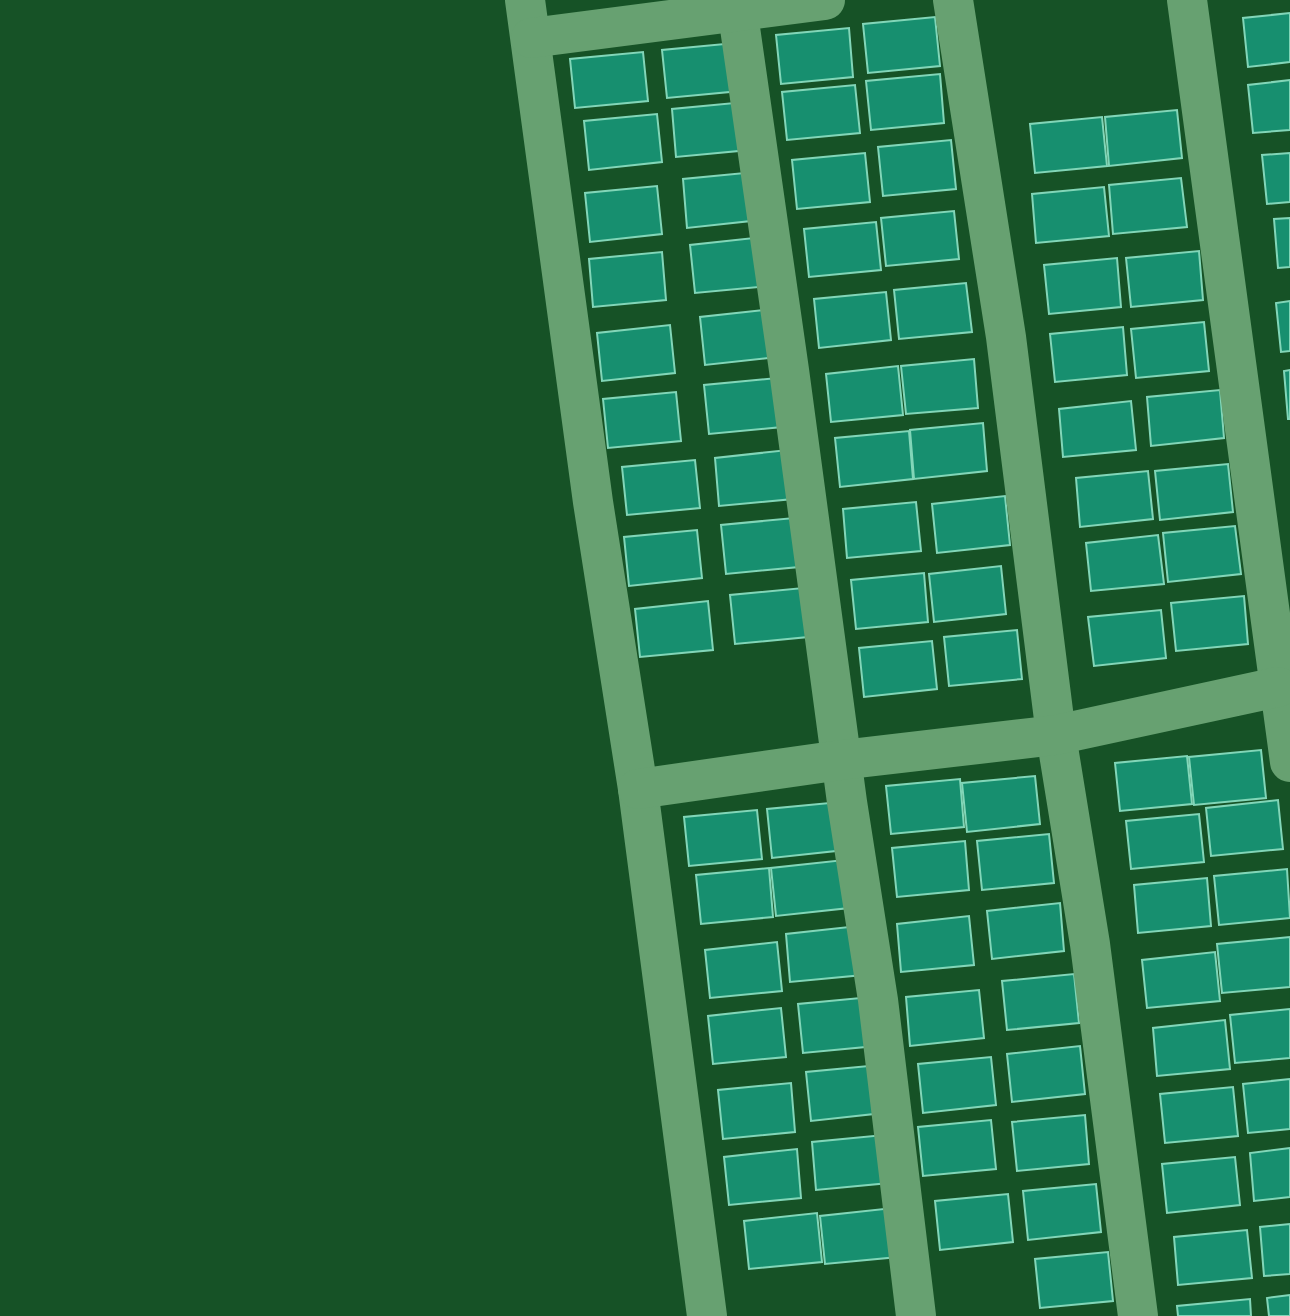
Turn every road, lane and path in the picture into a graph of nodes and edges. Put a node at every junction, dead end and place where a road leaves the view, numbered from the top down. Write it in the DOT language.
graph roads {
  1 [pos="825,0"];
  2 [pos="953,0"];
  3 [pos="1187,0"];
  4 [pos="737,6"];
  5 [pos="528,19"];
  6 [pos="1278,687"];
  7 [pos="1056,735"];
  8 [pos="841,760"];
  9 [pos="1290,762"];
  10 [pos="638,789"];
  11 [pos="707,1316"];
  12 [pos="916,1316"];
  13 [pos="1138,1316"];
  1 -- 4 [label="street"];
  2 -- 7 [label="street"];
  3 -- 6 [label="street"];
  4 -- 5 [label="street"];
  4 -- 8 [label="street"];
  5 -- 10 [label="street"];
  6 -- 7 [label="street"];
  6 -- 9 [label="street"];
  7 -- 8 [label="street"];
  7 -- 13 [label="street"];
  8 -- 10 [label="street"];
  8 -- 12 [label="street"];
  10 -- 11 [label="street"];
}
